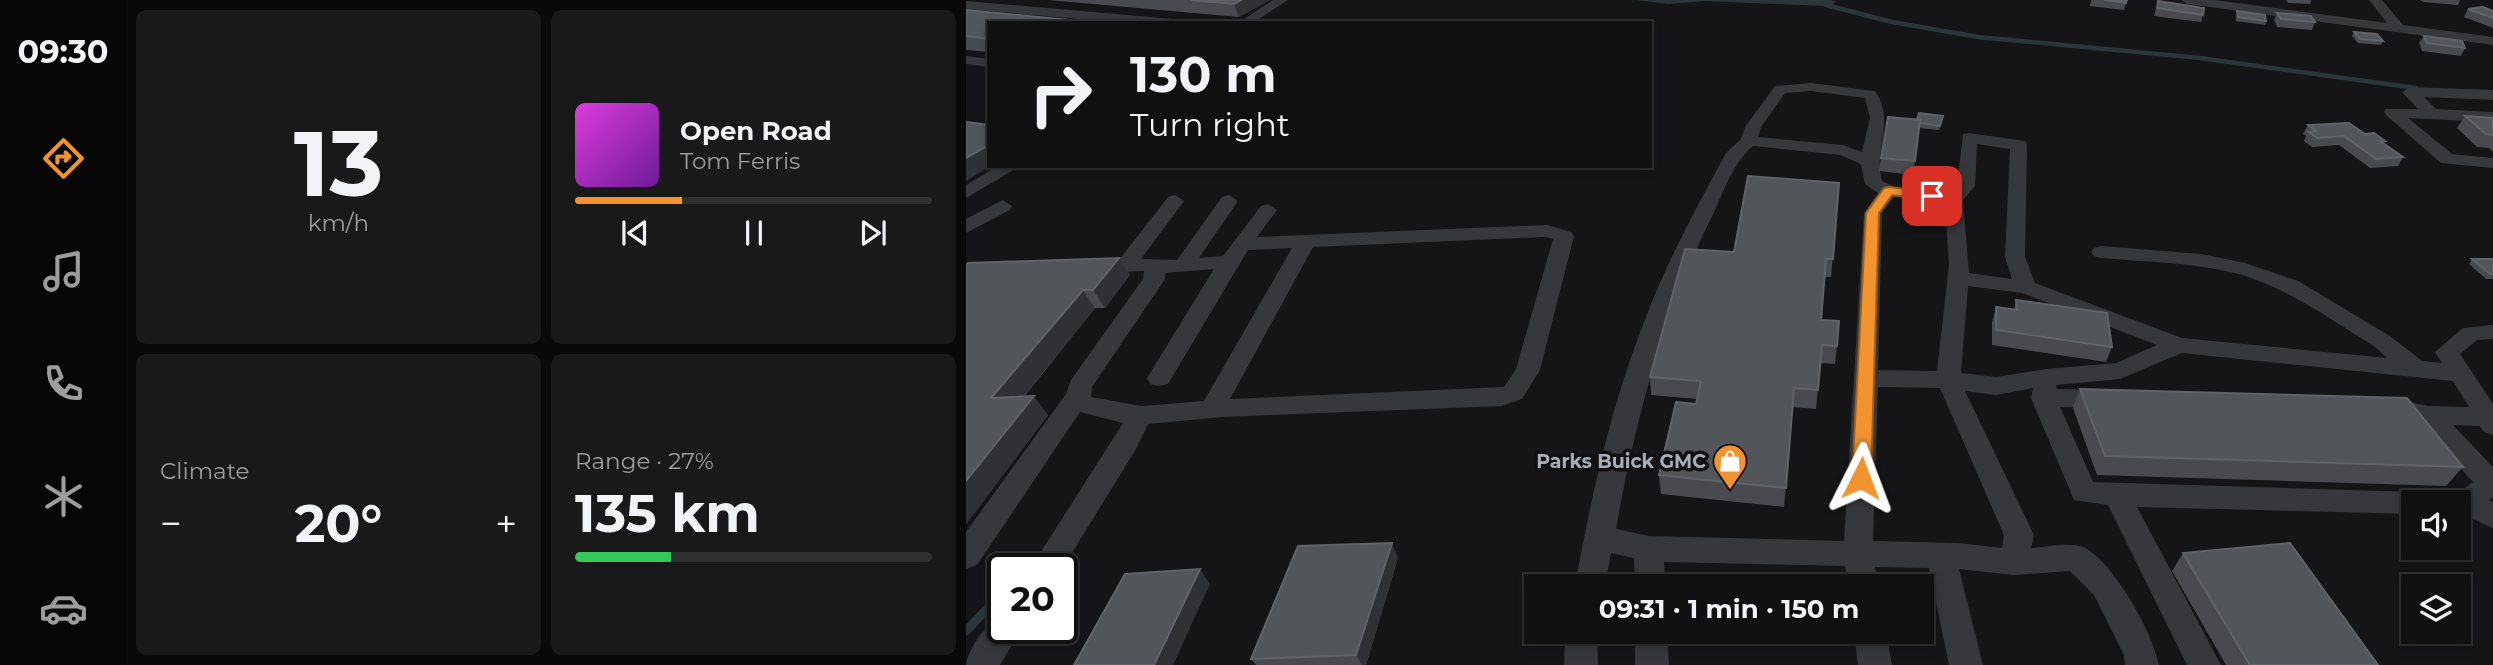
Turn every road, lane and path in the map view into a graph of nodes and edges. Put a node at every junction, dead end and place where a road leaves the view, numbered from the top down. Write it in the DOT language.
graph roads {
  1 [pos="1282,0"];
  2 [pos="2187,0"];
  3 [pos="2276,0"];
  4 [pos="2375,0"];
  5 [pos="2327,3"];
  6 [pos="2240,4"];
  7 [pos="966,5"];
  8 [pos="2283,13"];
  9 [pos="1150,21"];
  10 [pos="1247,21"];
  11 [pos="2339,21"];
  12 [pos="2400,30"];
  13 [pos="2493,41"];
  14 [pos="966,61"];
  15 [pos="987,63"];
  16 [pos="2493,95"];
  17 [pos="2432,114"];
  18 [pos="2493,117"];
  19 [pos="1749,141"];
  20 [pos="1870,161"];
  21 [pos="2493,163"];
  22 [pos="1007,168"];
  23 [pos="1889,191"];
  24 [pos="966,193"];
  25 [pos="1954,199"];
  26 [pos="1175,201"];
  27 [pos="1229,201"];
  28 [pos="1003,206"];
  29 [pos="1268,210"];
  30 [pos="966,227"];
  31 [pos="1306,241"];
  32 [pos="1244,244"];
  33 [pos="2101,253"];
  34 [pos="1229,262"];
  35 [pos="1125,266"];
  36 [pos="1183,266"];
  37 [pos="1069,267"];
  38 [pos="1155,268"];
  39 [pos="1958,278"];
  40 [pos="2025,287"];
  41 [pos="2493,332"];
  42 [pos="2179,345"];
  43 [pos="2416,369"];
  44 [pos="2460,373"];
  45 [pos="1159,378"];
  46 [pos="1866,378"];
  47 [pos="1948,380"];
  48 [pos="2045,387"];
  49 [pos="1078,396"];
  50 [pos="2137,399"];
  51 [pos="2366,406"];
  52 [pos="1212,408"];
  53 [pos="2428,415"];
  54 [pos="1135,416"];
  55 [pos="2490,421"];
  56 [pos="2492,483"];
  57 [pos="2117,495"];
  58 [pos="2471,495"];
  59 [pos="2401,503"];
  60 [pos="2471,507"];
  61 [pos="2493,516"];
  62 [pos="1600,538"];
  63 [pos="1649,549"];
  64 [pos="1055,553"];
  65 [pos="1858,554"];
  66 [pos="966,556"];
  67 [pos="1941,556"];
  68 [pos="2014,562"];
  69 [pos="1592,574"];
  70 [pos="1650,574"];
  71 [pos="1861,574"];
  72 [pos="995,644"];
  73 [pos="1581,644"];
  74 [pos="1651,644"];
  75 [pos="1872,644"];
  76 [pos="981,665"];
  77 [pos="1581,665"];
  78 [pos="1652,665"];
  79 [pos="1875,665"];
  80 [pos="1966,665"];
  81 [pos="2142,665"];
  82 [pos="2204,665"];
  1 -- 10 [label="street"];
  2 -- 6 [label="street"];
  3 -- 8 [label="street"];
  4 -- 12 [label="street"];
  5 -- 11 [label="street"];
  6 -- 8 [label="street"];
  7 -- 9 [label="street"];
  8 -- 11 [label="street"];
  11 -- 12 [label="street"];
  12 -- 13 [label="street"];
  14 -- 15 [label="street"];
  16 -- 17 [label="street"];
  17 -- 18 [label="lane"];
  17 -- 21 [label="lane"];
  19 -- 20 [label="street"];
  19 -- 20 [label="street"];
  19 -- 62 [label="street"];
  20 -- 23 [label="lane"];
  22 -- 24 [label="street"];
  23 -- 25 [label="lane"];
  23 -- 46 [label="street"];
  25 -- 39 [label="street"];
  25 -- 40 [label="lane"];
  26 -- 35 [label="street"];
  27 -- 36 [label="street"];
  28 -- 30 [label="street"];
  29 -- 32 [label="street"];
  31 -- 32 [label="street"];
  31 -- 52 [label="street"];
  31 -- 52 [label="street"];
  32 -- 34 [label="street"];
  33 -- 43 [label="street"];
  34 -- 36 [label="street"];
  34 -- 45 [label="street"];
  35 -- 37 [label="street"];
  35 -- 38 [label="street"];
  36 -- 38 [label="street"];
  38 -- 49 [label="street"];
  39 -- 40 [label="street"];
  39 -- 47 [label="street"];
  40 -- 42 [label="street"];
  41 -- 44 [label="street"];
  42 -- 43 [label="street"];
  42 -- 48 [label="street"];
  43 -- 44 [label="street"];
  44 -- 55 [label="street"];
  46 -- 47 [label="street"];
  46 -- 65 [label="street"];
  47 -- 48 [label="street"];
  47 -- 68 [label="street"];
  48 -- 50 [label="street"];
  48 -- 57 [label="street"];
  49 -- 54 [label="street"];
  49 -- 66 [label="street"];
  51 -- 53 [label="street"];
  52 -- 54 [label="street"];
  53 -- 55 [label="street"];
  53 -- 56 [label="street"];
  54 -- 64 [label="street"];
  56 -- 58 [label="street"];
  57 -- 59 [label="street"];
  57 -- 82 [label="street"];
  60 -- 61 [label="street"];
  62 -- 63 [label="lane"];
  62 -- 69 [label="street"];
  63 -- 65 [label="street"];
  63 -- 70 [label="street"];
  65 -- 67 [label="street"];
  65 -- 71 [label="street"];
  67 -- 68 [label="street"];
  67 -- 80 [label="lane"];
  68 -- 81 [label="street"];
  72 -- 76 [label="street"];
  73 -- 77 [label="street"];
  74 -- 78 [label="street"];
  75 -- 79 [label="street"];
}
